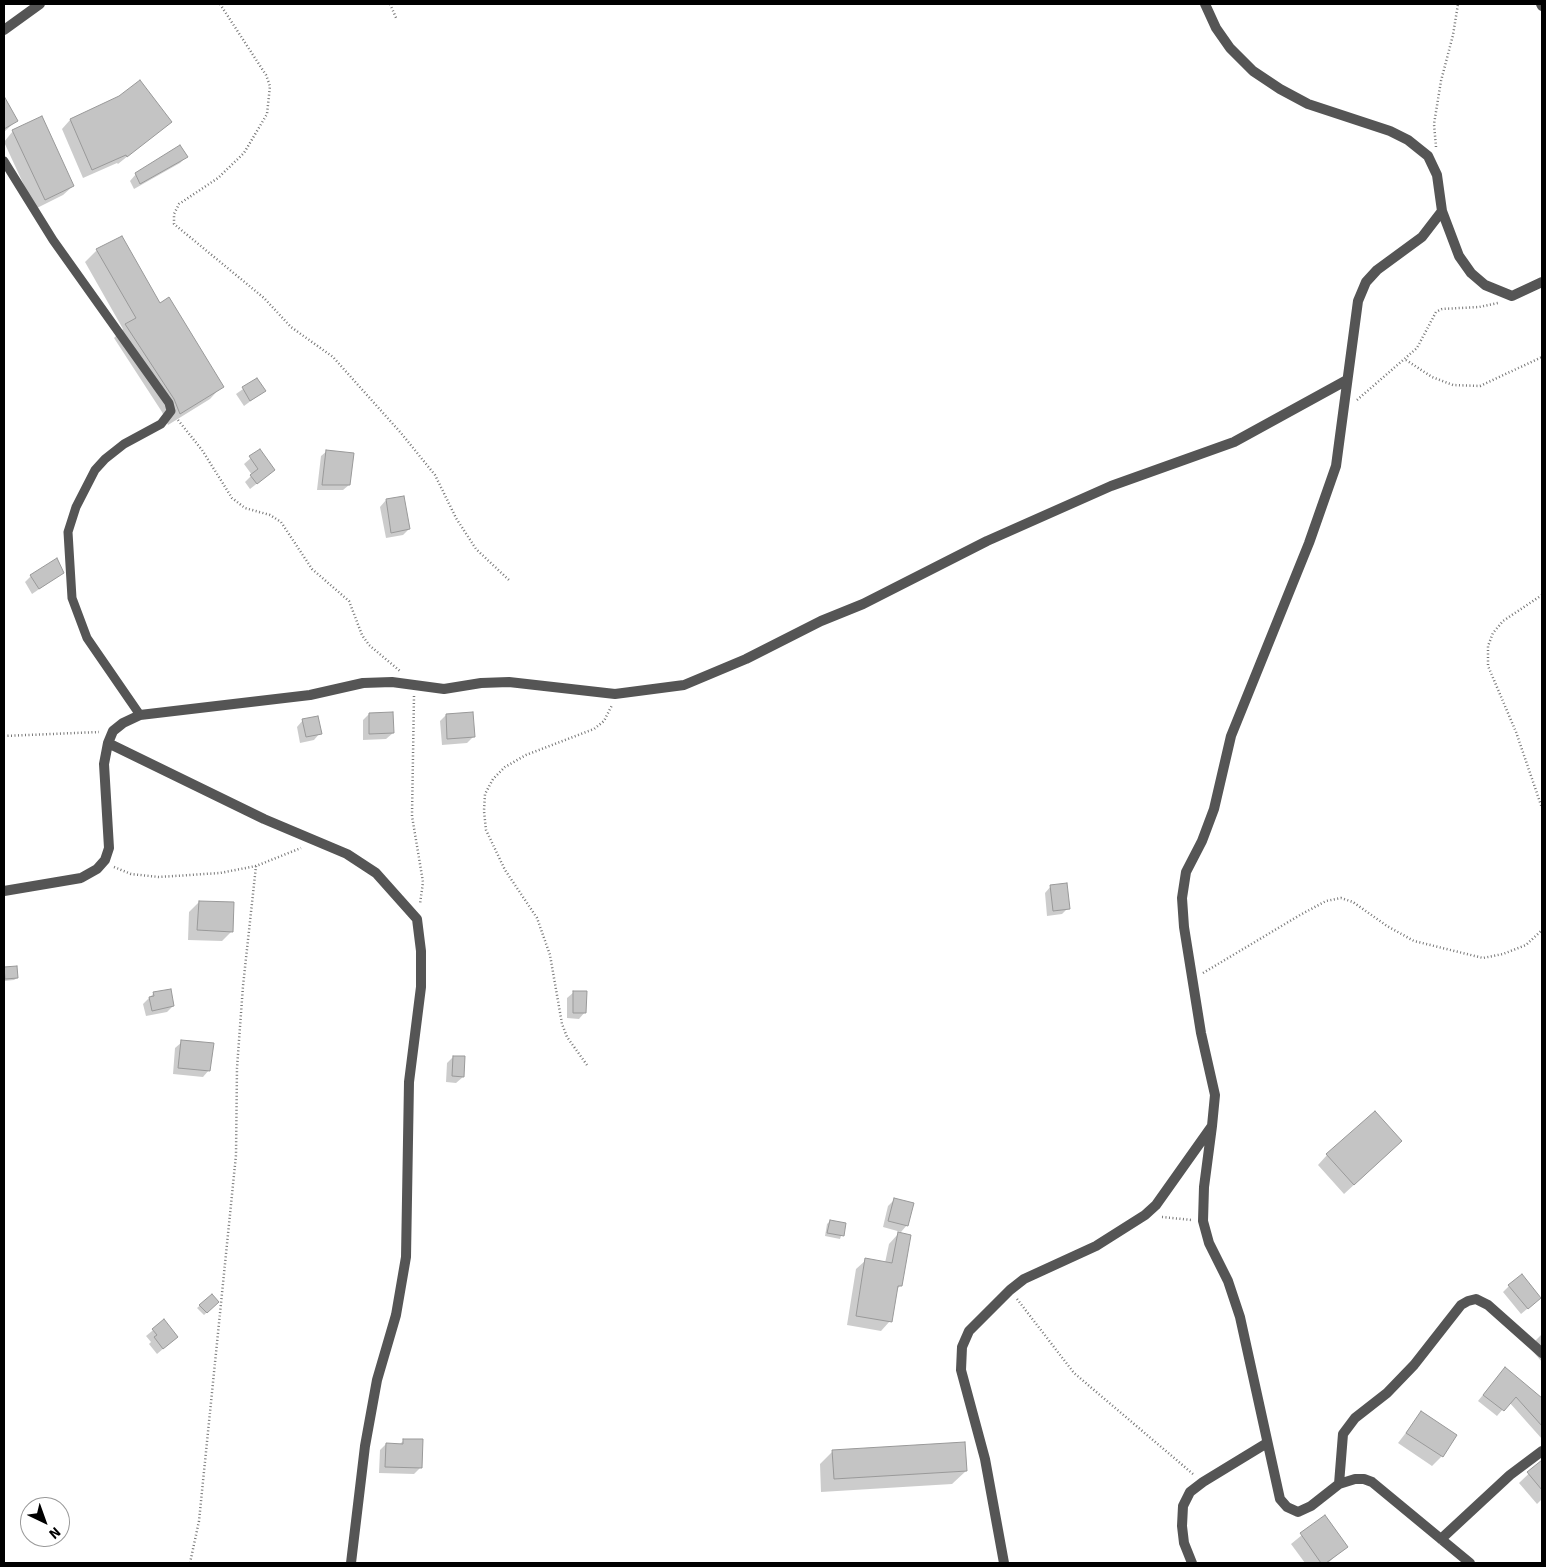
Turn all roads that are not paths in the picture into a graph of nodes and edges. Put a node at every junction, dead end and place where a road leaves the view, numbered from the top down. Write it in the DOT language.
graph roads {
  1 [pos="40,4"];
  2 [pos="1205,4"];
  3 [pos="4,30"];
  4 [pos="4,161"];
  5 [pos="1442,212"];
  6 [pos="1542,282"];
  7 [pos="1347,380"];
  8 [pos="140,715"];
  9 [pos="108,742"];
  10 [pos="4,891"];
  11 [pos="1212,1126"];
  12 [pos="1542,1353"];
  13 [pos="1267,1443"];
  14 [pos="1542,1451"];
  15 [pos="1339,1484"];
  16 [pos="1441,1539"];
  17 [pos="351,1563"];
  18 [pos="1004,1563"];
  19 [pos="1192,1563"];
  20 [pos="1470,1563"];
  1 -- 3 [label="street"];
  2 -- 5 [label="street"];
  4 -- 8 [label="lane"];
  5 -- 6 [label="street"];
  5 -- 7 [label="street"];
  7 -- 8 [label="street"];
  7 -- 11 [label="street"];
  8 -- 9 [label="street"];
  9 -- 10 [label="street"];
  9 -- 17 [label="street"];
  11 -- 13 [label="street"];
  11 -- 18 [label="street"];
  12 -- 15 [label="street"];
  13 -- 15 [label="street"];
  13 -- 19 [label="street"];
  14 -- 16 [label="street"];
  15 -- 16 [label="street"];
  16 -- 20 [label="street"];
}
